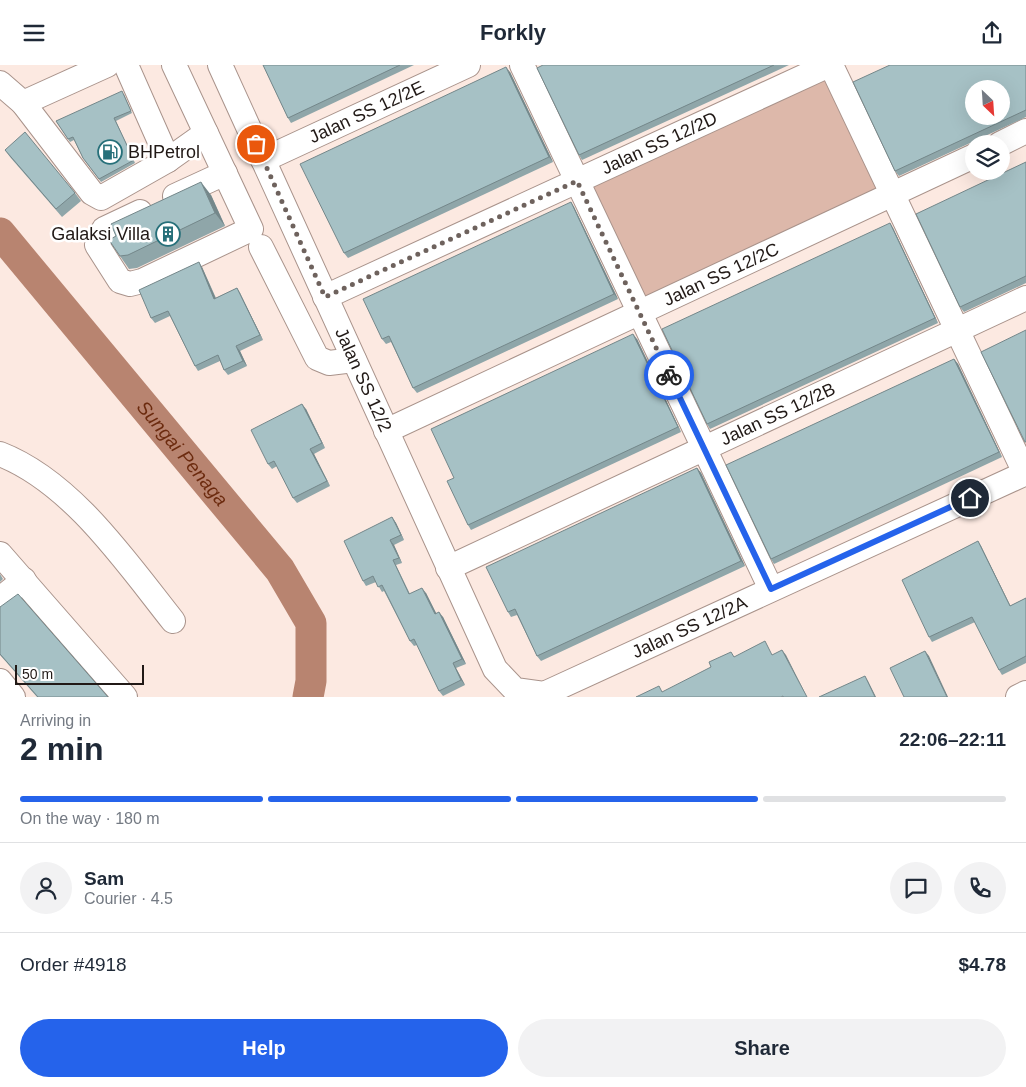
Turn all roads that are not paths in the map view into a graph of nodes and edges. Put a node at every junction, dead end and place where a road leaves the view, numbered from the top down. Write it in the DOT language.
graph roads {
  1 [pos="107,65"];
  2 [pos="126,65"];
  3 [pos="174,65"];
  4 [pos="220,65"];
  5 [pos="468,65"];
  6 [pos="522,65"];
  7 [pos="830,65"];
  8 [pos="0,83"];
  9 [pos="23,103"];
  10 [pos="1026,131"];
  11 [pos="206,133"];
  12 [pos="1010,139"];
  13 [pos="168,159"];
  14 [pos="263,160"];
  15 [pos="965,160"];
  16 [pos="225,173"];
  17 [pos="577,181"];
  18 [pos="892,194"];
  19 [pos="261,247"];
  20 [pos="325,297"];
  21 [pos="1026,298"];
  22 [pos="639,312"];
  23 [pos="957,330"];
  24 [pos="354,360"];
  25 [pos="386,431"];
  26 [pos="704,449"];
  27 [pos="0,454"];
  28 [pos="1025,473"];
  29 [pos="0,553"];
  30 [pos="448,568"];
  31 [pos="24,580"];
  32 [pos="771,589"];
  33 [pos="0,599"];
  34 [pos="173,621"];
  35 [pos="0,681"];
  36 [pos="515,690"];
  37 [pos="1026,693"];
  38 [pos="13,697"];
  39 [pos="125,697"];
  40 [pos="1018,697"];
  1 -- 9 [label="street"];
  2 -- 13 [label="street"];
  3 -- 11 [label="street"];
  4 -- 14 [label="street, Jalan SS 12/2"];
  5 -- 14 [label="street, Jalan SS 12/2E"];
  6 -- 17 [label="street"];
  7 -- 17 [label="street, Jalan SS 12/2D"];
  7 -- 18 [label="street"];
  8 -- 9 [label="street"];
  9 -- 13 [label="street"];
  10 -- 12 [label="street"];
  11 -- 13 [label="street"];
  11 -- 16 [label="street"];
  14 -- 20 [label="street, Jalan SS 12/2"];
  15 -- 18 [label="street, Jalan SS 12/2C"];
  16 -- 16 [label="street"];
  17 -- 20 [label="street, Jalan SS 12/2D"];
  17 -- 22 [label="street"];
  18 -- 22 [label="street, Jalan SS 12/2C"];
  18 -- 23 [label="street"];
  19 -- 24 [label="street"];
  20 -- 24 [label="street, Jalan SS 12/2"];
  21 -- 23 [label="street, Jalan SS 12/2B"];
  22 -- 25 [label="street, Jalan SS 12/2C"];
  22 -- 26 [label="street"];
  23 -- 26 [label="street, Jalan SS 12/2B"];
  23 -- 28 [label="street"];
  24 -- 25 [label="street, Jalan SS 12/2"];
  25 -- 30 [label="street, Jalan SS 12/2"];
  26 -- 30 [label="street, Jalan SS 12/2B"];
  26 -- 32 [label="street"];
  27 -- 34 [label="street"];
  28 -- 32 [label="street, Jalan SS 12/2A"];
  29 -- 31 [label="street"];
  30 -- 36 [label="street, Jalan SS 12/2"];
  31 -- 33 [label="street"];
  31 -- 39 [label="street"];
  32 -- 36 [label="street, Jalan SS 12/2A"];
  35 -- 38 [label="street"];
  37 -- 40 [label="street"];
}
